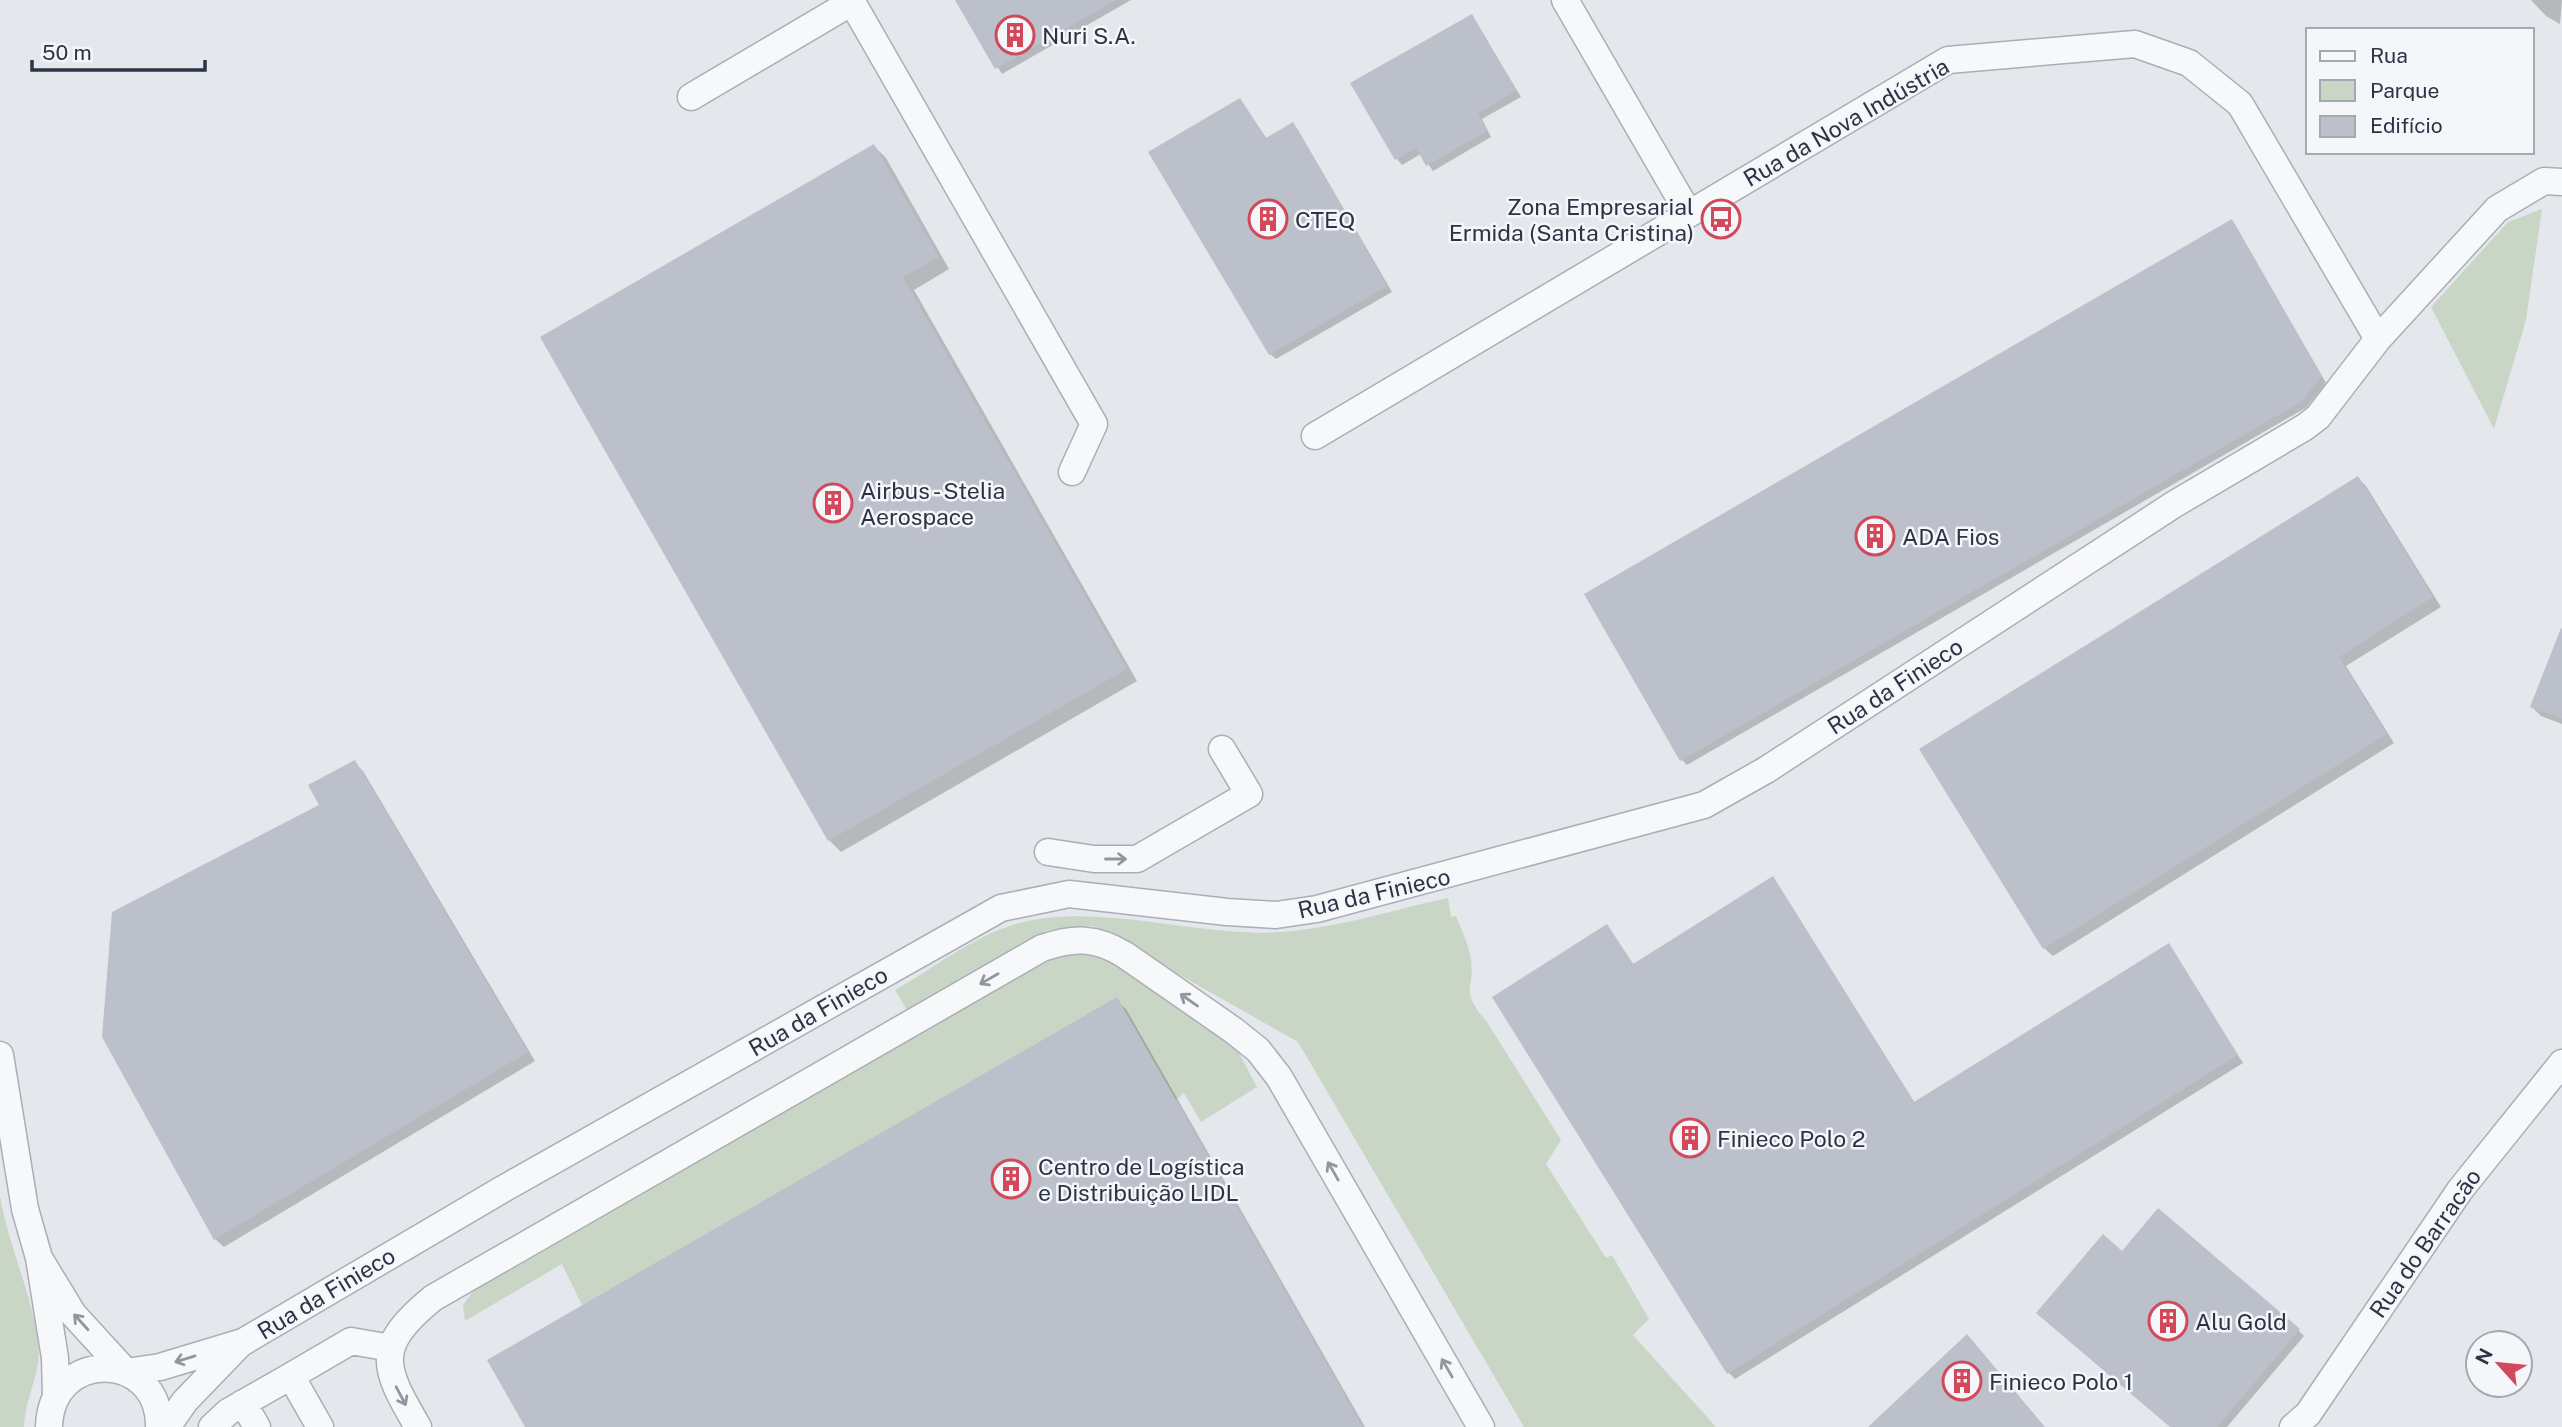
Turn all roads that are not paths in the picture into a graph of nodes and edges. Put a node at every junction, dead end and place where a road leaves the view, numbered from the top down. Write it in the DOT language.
graph roads {
  1 [pos="1565,0"];
  2 [pos="691,97"];
  3 [pos="2562,182"];
  4 [pos="1689,214"];
  5 [pos="2378,339"];
  6 [pos="1315,436"];
  7 [pos="1072,472"];
  8 [pos="1222,748"];
  9 [pos="1048,852"];
  10 [pos="0,1055"];
  11 [pos="2562,1063"];
  12 [pos="39,1258"];
  13 [pos="243,1342"];
  14 [pos="391,1348"];
  15 [pos="126,1372"];
  16 [pos="291,1377"];
  17 [pos="56,1396"];
  18 [pos="243,1403"];
  19 [pos="49,1427"];
  20 [pos="159,1427"];
  21 [pos="167,1427"];
  22 [pos="212,1427"];
  23 [pos="257,1427"];
  24 [pos="320,1427"];
  25 [pos="418,1427"];
  26 [pos="1481,1427"];
  27 [pos="2293,1427"];
  1 -- 4 [label="street"];
  2 -- 7 [label="street"];
  3 -- 5 [label="street, Rua da Finieco"];
  4 -- 5 [label="street, Rua da Nova Indústria"];
  4 -- 6 [label="street, Rua da Nova Indústria"];
  5 -- 13 [label="street, Rua da Finieco"];
  9 -- 8 [label="street, one-way"];
  10 -- 12 [label="street"];
  11 -- 27 [label="street, Rua do Barracão"];
  15 -- 12 [label="street, one-way"];
  12 -- 17 [label="street"];
  13 -- 15 [label="street, one-way"];
  13 -- 21 [label="street"];
  14 -- 16 [label="street"];
  14 -- 25 [label="street, one-way"];
  26 -- 14 [label="street, one-way"];
  15 -- 17 [label="street"];
  15 -- 20 [label="street"];
  16 -- 18 [label="street"];
  16 -- 24 [label="street"];
  17 -- 19 [label="street"];
  18 -- 22 [label="street"];
  18 -- 23 [label="street"];
}
